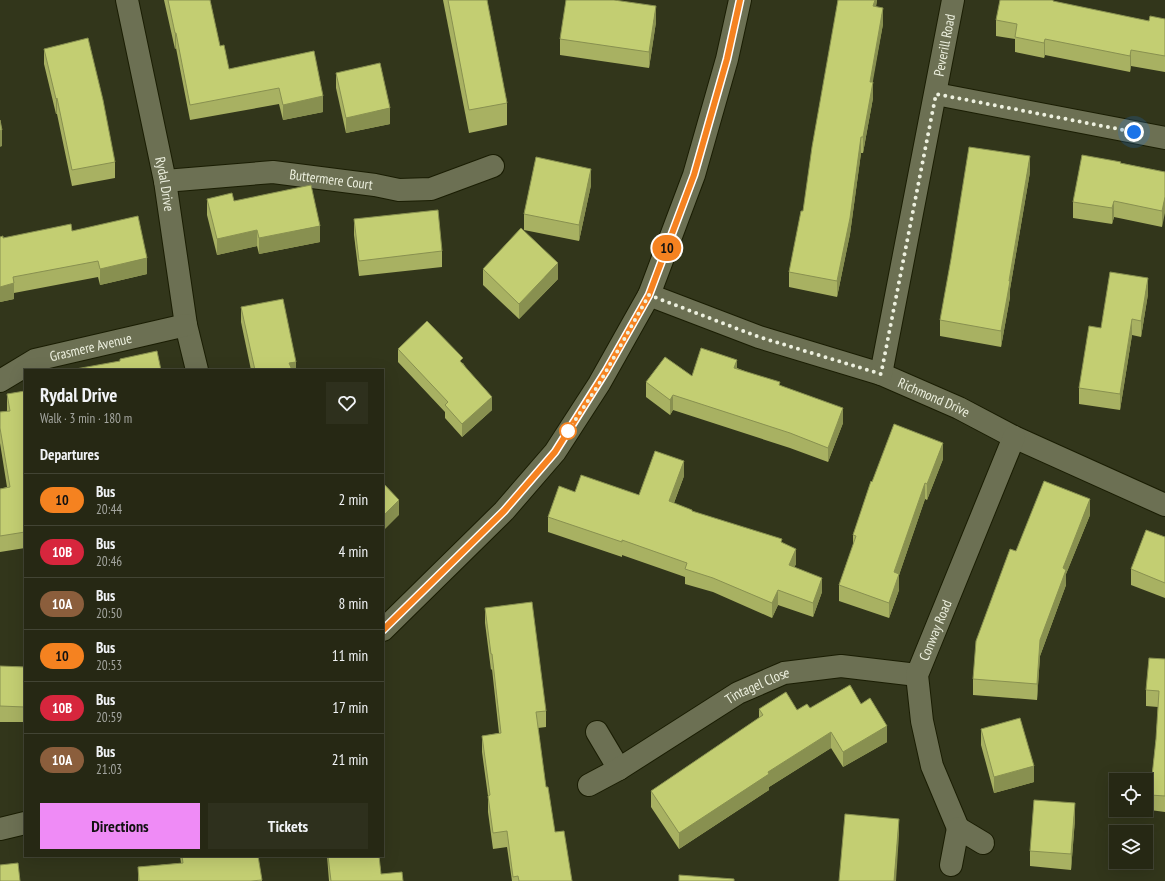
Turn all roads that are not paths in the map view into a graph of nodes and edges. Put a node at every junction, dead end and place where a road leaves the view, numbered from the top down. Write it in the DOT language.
graph roads {
  1 [pos="127,0"];
  2 [pos="740,0"];
  3 [pos="954,0"];
  4 [pos="936,94"];
  5 [pos="1165,138"];
  6 [pos="493,166"];
  7 [pos="165,181"];
  8 [pos="649,295"];
  9 [pos="186,325"];
  10 [pos="197,369"];
  11 [pos="881,374"];
  12 [pos="0,380"];
  13 [pos="1014,437"];
  14 [pos="1165,505"];
  15 [pos="384,629"];
  16 [pos="917,675"];
  17 [pos="598,732"];
  18 [pos="619,769"];
  19 [pos="589,785"];
  20 [pos="24,823"];
  21 [pos="958,828"];
  22 [pos="0,829"];
  23 [pos="983,843"];
  24 [pos="951,865"];
  1 -- 7 [label="street, Rydal Drive"];
  2 -- 8 [label="street"];
  3 -- 4 [label="street, Peverill Road"];
  4 -- 5 [label="street"];
  4 -- 11 [label="street, Peverill Road"];
  6 -- 7 [label="street, Buttermere Court"];
  7 -- 9 [label="street, Rydal Drive"];
  8 -- 11 [label="street, Richmond Drive"];
  8 -- 15 [label="street"];
  9 -- 10 [label="street, Rydal Drive"];
  9 -- 12 [label="street, Grasmere Avenue"];
  11 -- 13 [label="street, Richmond Drive"];
  13 -- 14 [label="street, Richmond Drive"];
  13 -- 16 [label="street, Conway Road"];
  16 -- 18 [label="street, Tintagel Close"];
  16 -- 21 [label="street, Conway Road"];
  17 -- 18 [label="street"];
  18 -- 19 [label="street, Tintagel Close"];
  20 -- 22 [label="street"];
  21 -- 23 [label="street"];
  21 -- 24 [label="street"];
}
